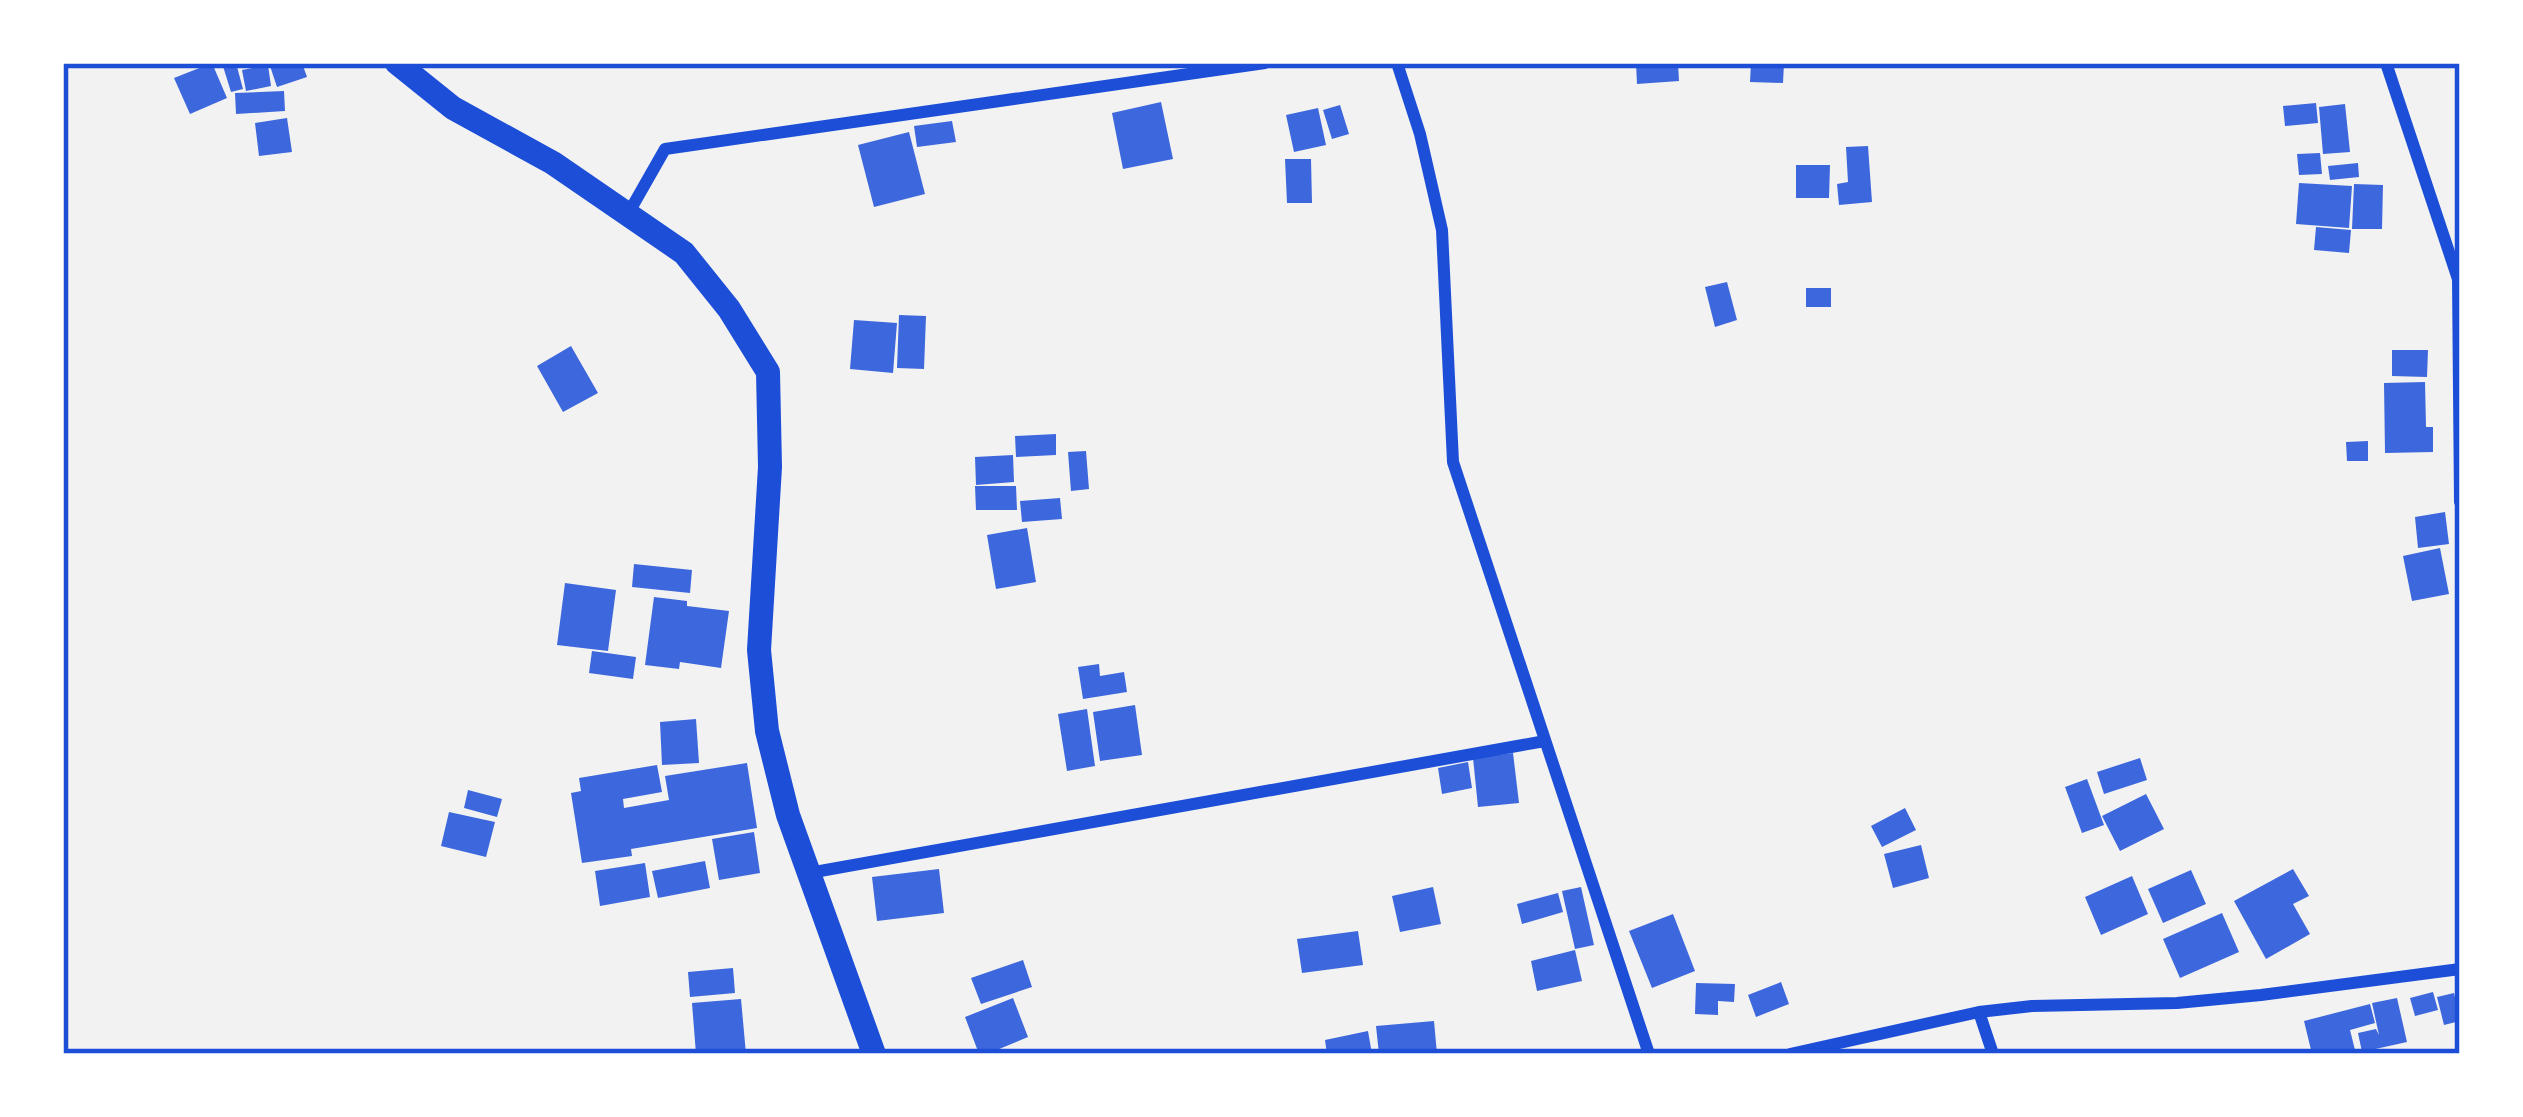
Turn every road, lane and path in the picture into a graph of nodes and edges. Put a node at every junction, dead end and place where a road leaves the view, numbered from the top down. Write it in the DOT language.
graph roads {
  1 [pos="397,63"];
  2 [pos="1265,63"];
  3 [pos="1397,63"];
  4 [pos="2386,63"];
  5 [pos="628,214"];
  6 [pos="2460,502"];
  7 [pos="1545,741"];
  8 [pos="809,873"];
  9 [pos="2460,969"];
  10 [pos="1979,1012"];
  11 [pos="874,1054"];
  12 [pos="1649,1054"];
  13 [pos="1790,1054"];
  14 [pos="1993,1054"];
  1 -- 5 [label="main road"];
  2 -- 5 [label="street"];
  3 -- 7 [label="street"];
  4 -- 6 [label="street"];
  5 -- 8 [label="main road"];
  7 -- 8 [label="street"];
  7 -- 12 [label="street"];
  8 -- 11 [label="main road"];
  9 -- 10 [label="street"];
  10 -- 13 [label="street"];
  10 -- 14 [label="street"];
}
